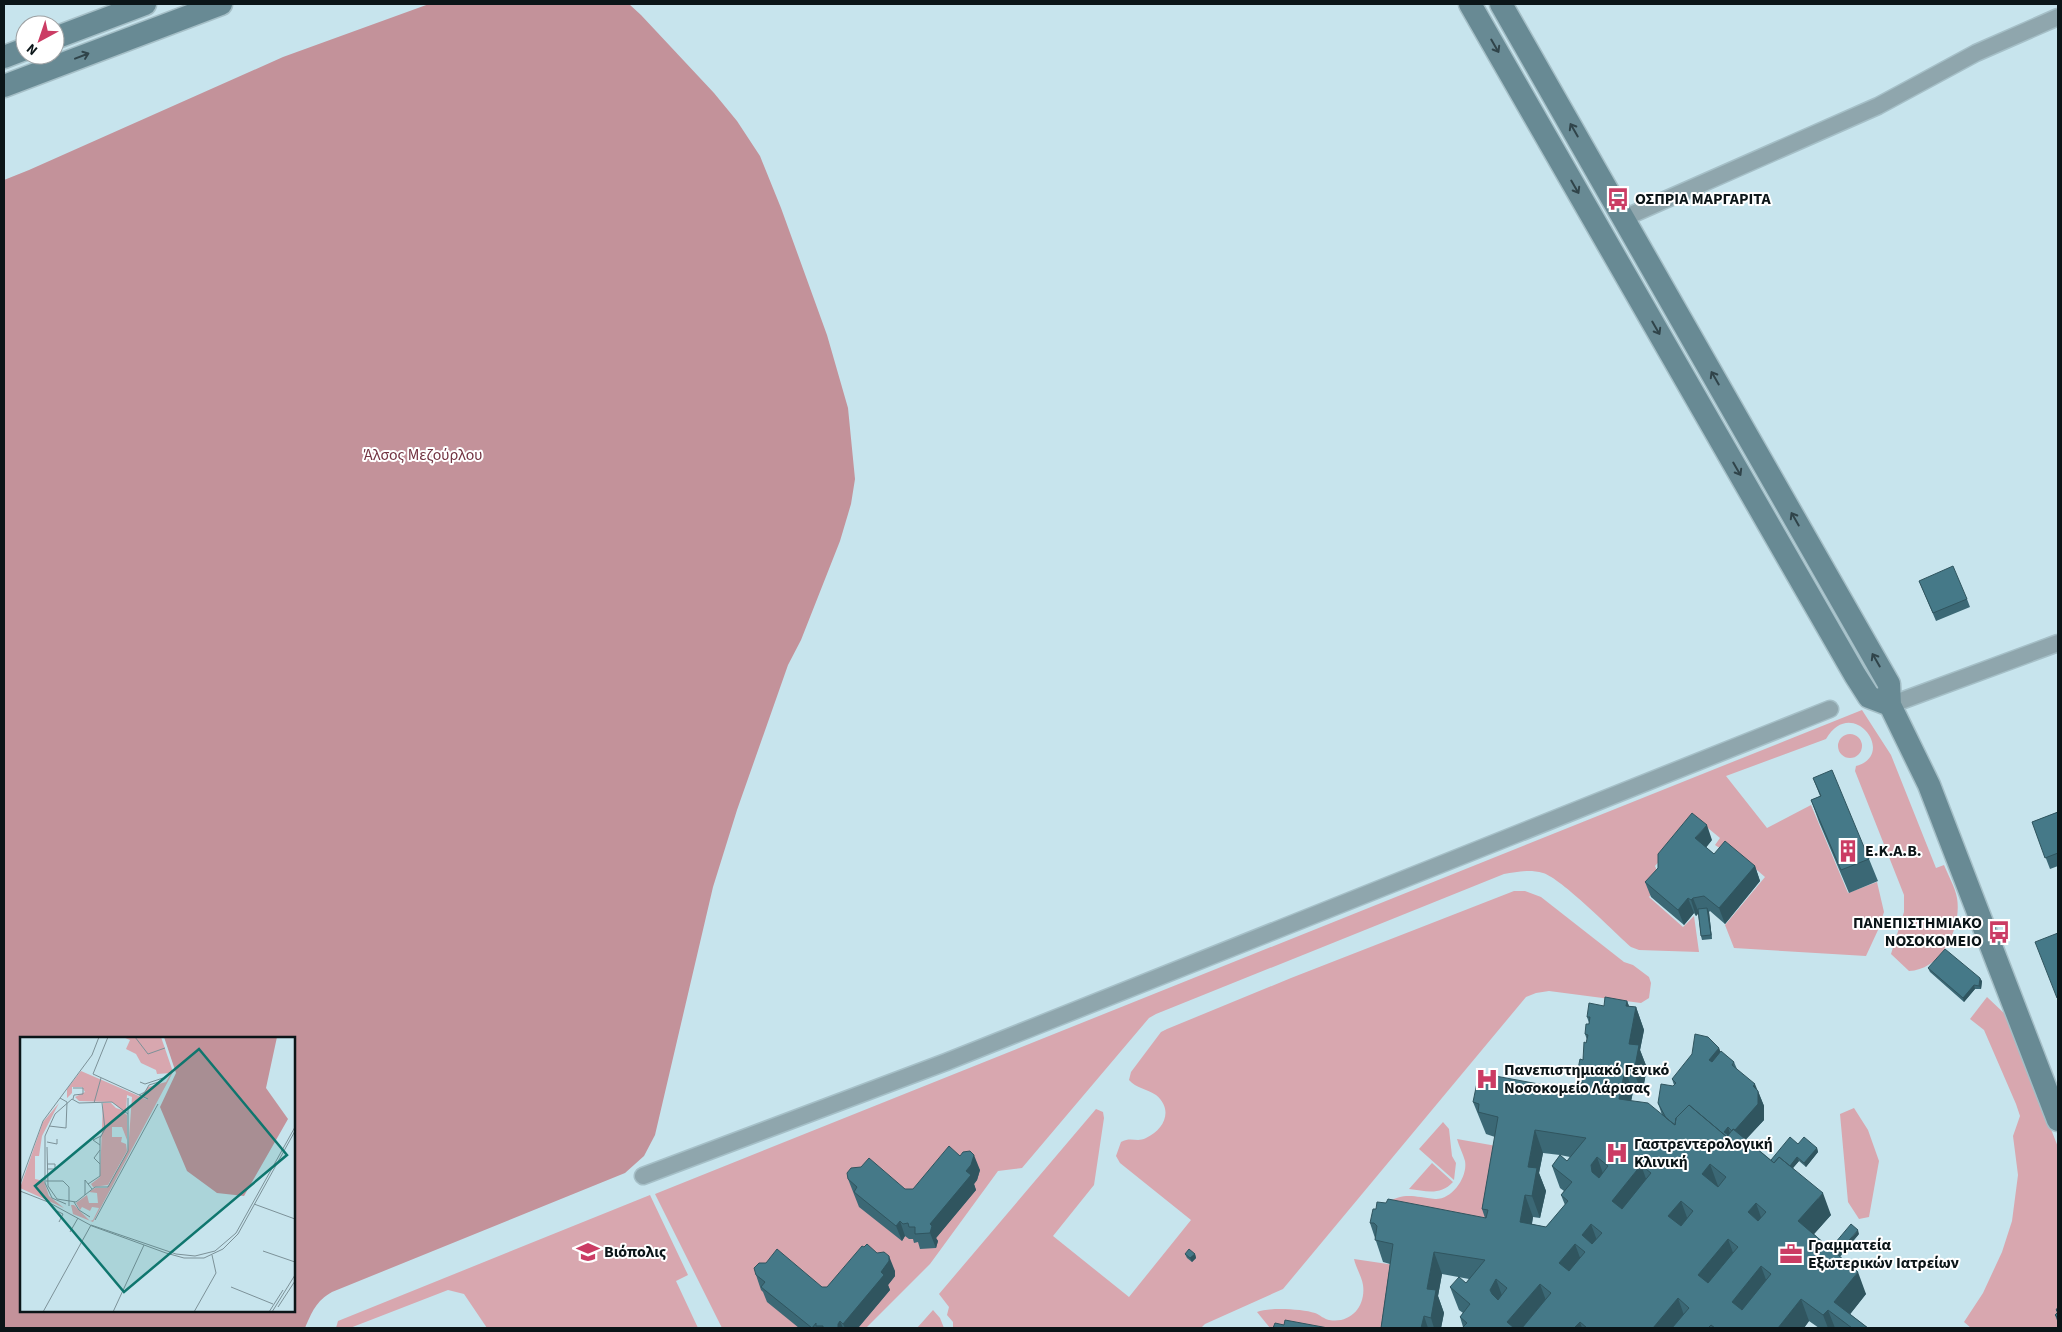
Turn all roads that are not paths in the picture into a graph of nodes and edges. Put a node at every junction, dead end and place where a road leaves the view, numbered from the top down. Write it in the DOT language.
graph roads {
  1 [pos="145,4"];
  2 [pos="221,4"];
  3 [pos="1470,4"];
  4 [pos="1501,4"];
  5 [pos="2058,17"];
  6 [pos="65,34"];
  7 [pos="4,86"];
  8 [pos="1624,218"];
  9 [pos="2058,644"];
  10 [pos="1890,705"];
  11 [pos="1830,709"];
  12 [pos="2058,1120"];
  13 [pos="643,1176"];
  1 -- 6 [label="street"];
  7 -- 2 [label="street, one-way"];
  3 -- 10 [label="street, one-way"];
  8 -- 4 [label="street, one-way"];
  5 -- 8 [label="street"];
  10 -- 8 [label="street, one-way"];
  9 -- 10 [label="street"];
  10 -- 12 [label="street"];
  11 -- 13 [label="street"];
}
